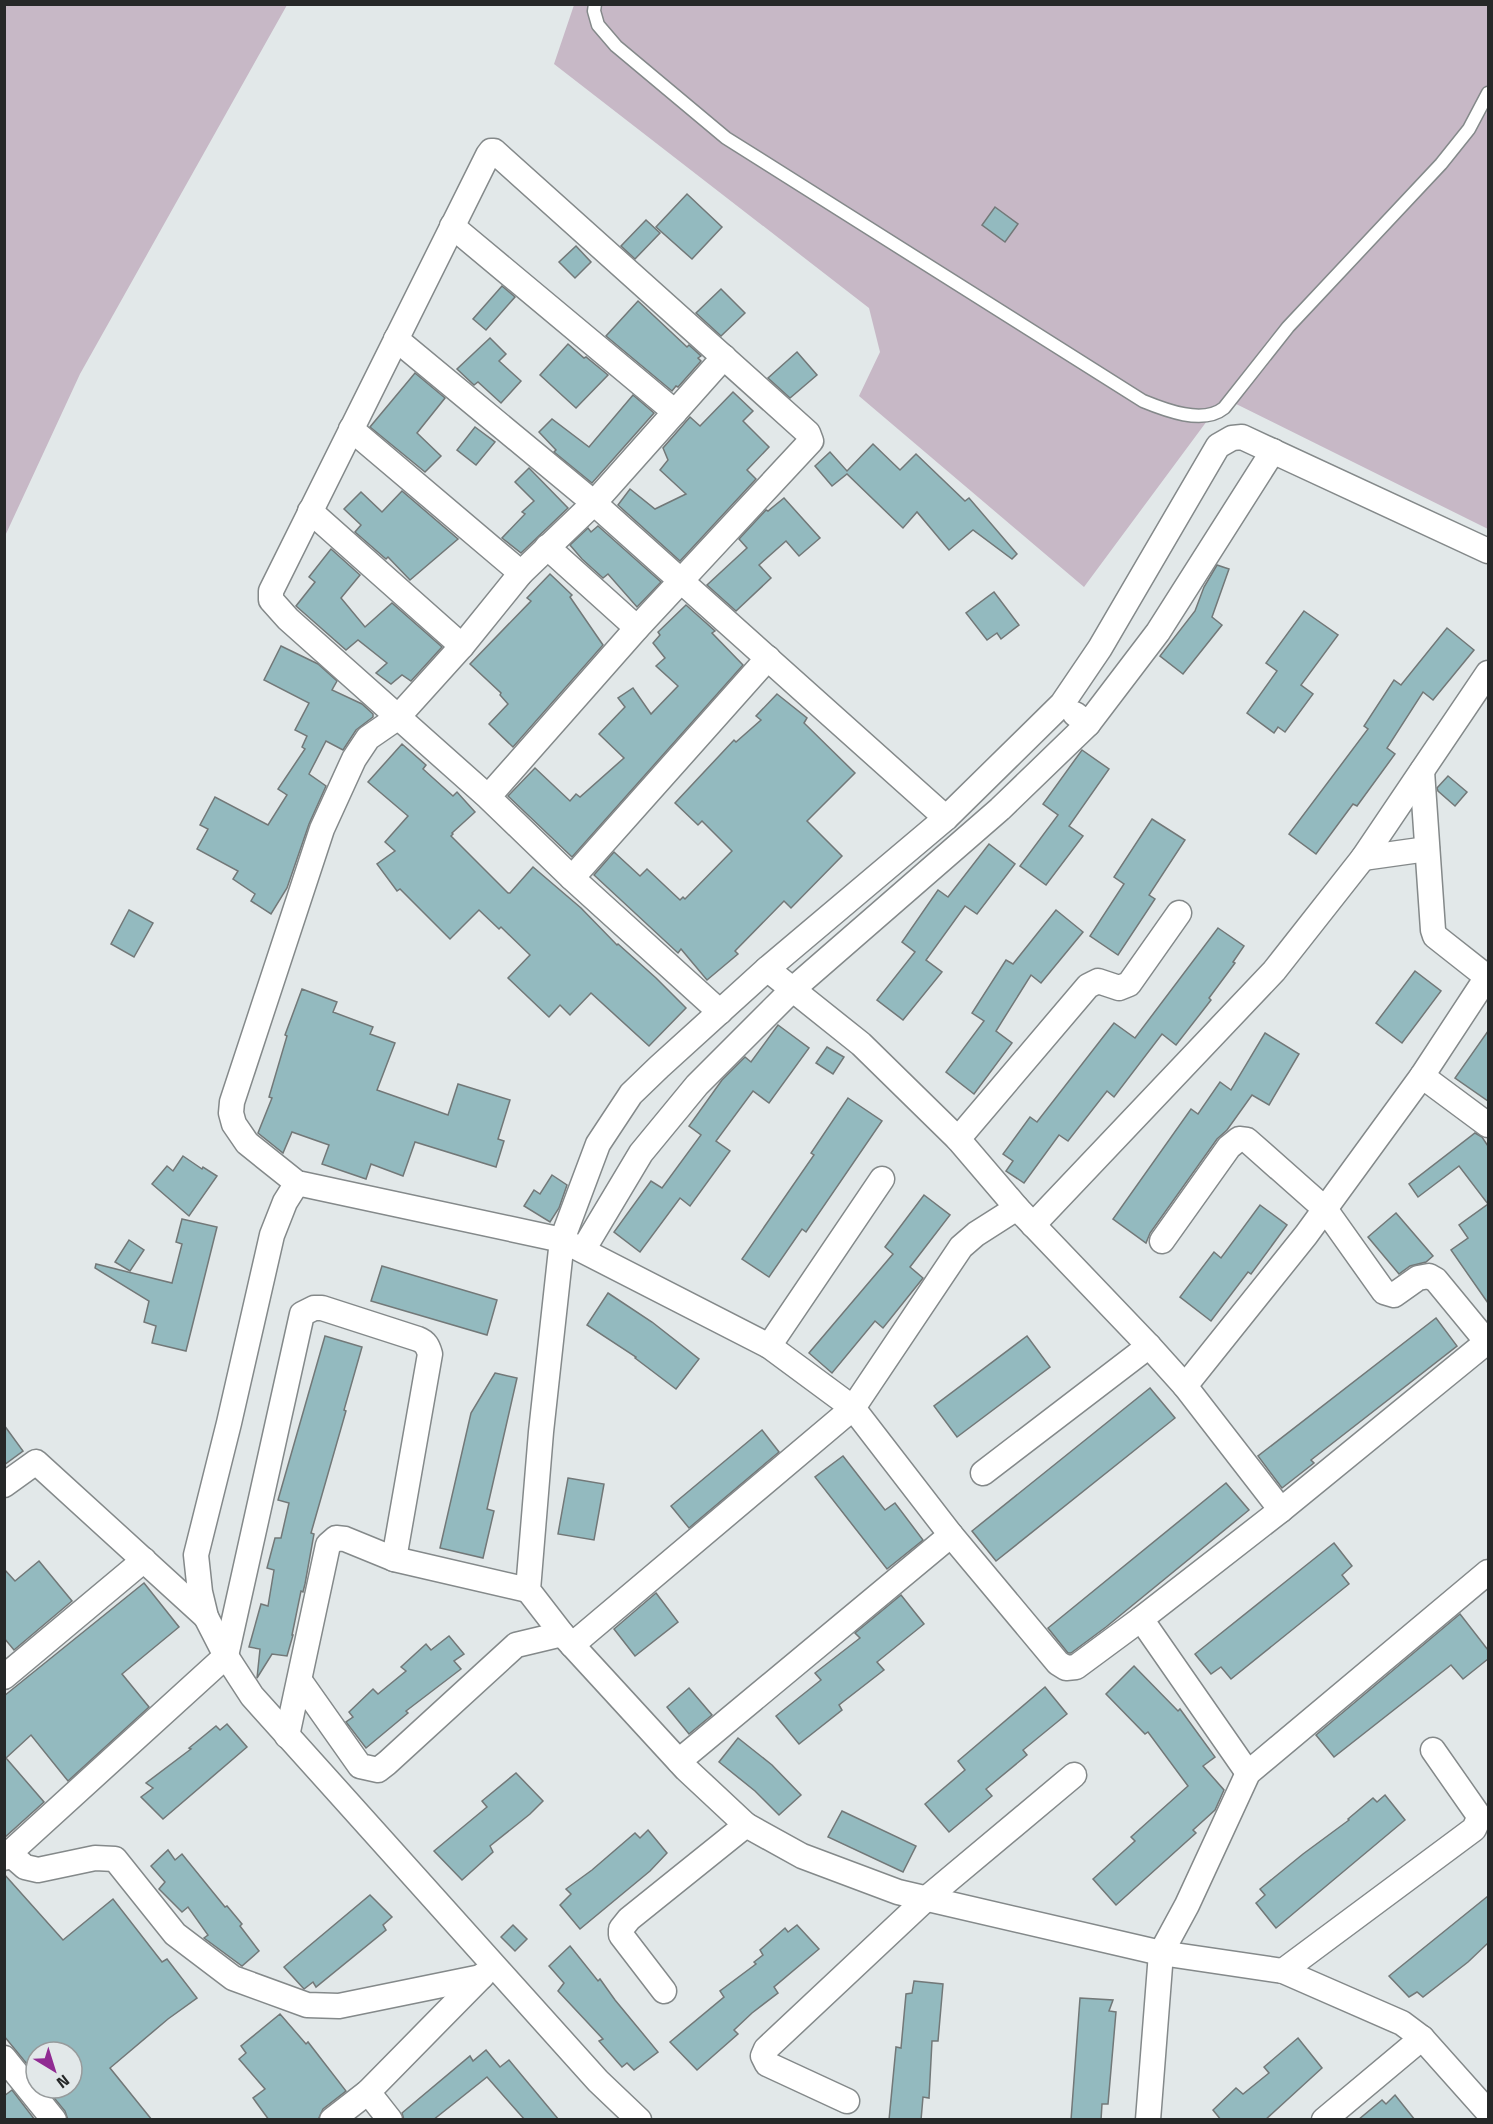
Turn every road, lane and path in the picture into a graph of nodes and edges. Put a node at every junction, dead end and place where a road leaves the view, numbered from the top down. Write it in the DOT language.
graph roads {
  1 [pos="595,4"];
  2 [pos="1488,93"];
  3 [pos="452,226"];
  4 [pos="396,339"];
  5 [pos="724,357"];
  6 [pos="675,412"];
  7 [pos="351,429"];
  8 [pos="1273,451"];
  9 [pos="594,503"];
  10 [pos="310,511"];
  11 [pos="547,547"];
  12 [pos="1488,551"];
  13 [pos="521,573"];
  14 [pos="680,580"];
  15 [pos="637,628"];
  16 [pos="462,646"];
  17 [pos="768,658"];
  18 [pos="1488,673"];
  19 [pos="1062,704"];
  20 [pos="397,718"];
  21 [pos="1088,724"];
  22 [pos="1422,771"];
  23 [pos="488,797"];
  24 [pos="946,818"];
  25 [pos="1426,849"];
  26 [pos="1363,858"];
  27 [pos="572,878"];
  28 [pos="1179,913"];
  29 [pos="767,969"];
  30 [pos="1488,978"];
  31 [pos="793,989"];
  32 [pos="720,1012"];
  33 [pos="1422,1076"];
  34 [pos="1488,1125"];
  35 [pos="957,1139"];
  36 [pos="882,1179"];
  37 [pos="297,1183"];
  38 [pos="1325,1209"];
  39 [pos="1025,1217"];
  40 [pos="1162,1241"];
  41 [pos="572,1245"];
  42 [pos="1488,1341"];
  43 [pos="769,1346"];
  44 [pos="1149,1346"];
  45 [pos="1185,1386"];
  46 [pos="852,1408"];
  47 [pos="983,1473"];
  48 [pos="4,1485"];
  49 [pos="1281,1510"];
  50 [pos="951,1535"];
  51 [pos="394,1559"];
  52 [pos="144,1560"];
  53 [pos="1488,1572"];
  54 [pos="533,1596"];
  55 [pos="206,1617"];
  56 [pos="1141,1619"];
  57 [pos="567,1639"];
  58 [pos="516,1645"];
  59 [pos="226,1656"];
  60 [pos="4,1677"];
  61 [pos="300,1681"];
  62 [pos="288,1736"];
  63 [pos="1433,1750"];
  64 [pos="679,1761"];
  65 [pos="1248,1773"];
  66 [pos="1074,1775"];
  67 [pos="746,1825"];
  68 [pos="7,1856"];
  69 [pos="927,1898"];
  70 [pos="1161,1953"];
  71 [pos="487,1971"];
  72 [pos="1282,1971"];
  73 [pos="664,1991"];
  74 [pos="1422,2038"];
  75 [pos="4,2058"];
  76 [pos="368,2092"];
  77 [pos="847,2101"];
  78 [pos="1488,2112"];
  79 [pos="54,2120"];
  80 [pos="332,2120"];
  81 [pos="390,2120"];
  82 [pos="639,2120"];
  83 [pos="1148,2120"];
  84 [pos="1324,2120"];
  1 -- 2 [label="lane"];
  3 -- 4 [label="street"];
  3 -- 5 [label="street"];
  3 -- 6 [label="street"];
  4 -- 7 [label="street"];
  4 -- 9 [label="street"];
  5 -- 6 [label="street"];
  5 -- 14 [label="street"];
  6 -- 9 [label="street"];
  7 -- 10 [label="street"];
  7 -- 13 [label="street"];
  8 -- 12 [label="street"];
  8 -- 19 [label="street"];
  8 -- 21 [label="street"];
  9 -- 11 [label="street"];
  9 -- 14 [label="street"];
  10 -- 16 [label="street"];
  10 -- 20 [label="street"];
  11 -- 13 [label="street"];
  11 -- 15 [label="street"];
  13 -- 16 [label="street"];
  14 -- 15 [label="street"];
  14 -- 17 [label="street"];
  15 -- 23 [label="street"];
  16 -- 20 [label="street"];
  17 -- 24 [label="street"];
  17 -- 27 [label="street"];
  18 -- 22 [label="street"];
  19 -- 21 [label="street"];
  19 -- 24 [label="street"];
  20 -- 23 [label="street"];
  20 -- 37 [label="street"];
  21 -- 31 [label="street"];
  22 -- 25 [label="street"];
  22 -- 26 [label="street"];
  23 -- 27 [label="street"];
  24 -- 29 [label="street"];
  25 -- 26 [label="street"];
  25 -- 30 [label="street"];
  26 -- 39 [label="street"];
  27 -- 32 [label="street"];
  28 -- 35 [label="street"];
  29 -- 31 [label="street"];
  29 -- 32 [label="street"];
  30 -- 33 [label="street"];
  31 -- 35 [label="street"];
  31 -- 41 [label="street"];
  32 -- 41 [label="street"];
  33 -- 34 [label="street"];
  33 -- 38 [label="street"];
  35 -- 39 [label="street"];
  36 -- 43 [label="street"];
  37 -- 41 [label="street"];
  37 -- 55 [label="street"];
  38 -- 40 [label="street"];
  38 -- 42 [label="street"];
  38 -- 45 [label="street"];
  39 -- 44 [label="street"];
  39 -- 46 [label="street"];
  41 -- 43 [label="street"];
  41 -- 54 [label="street"];
  42 -- 49 [label="street"];
  43 -- 46 [label="street"];
  44 -- 45 [label="street"];
  44 -- 47 [label="street"];
  45 -- 49 [label="street"];
  46 -- 50 [label="street"];
  46 -- 57 [label="street"];
  48 -- 52 [label="street"];
  49 -- 56 [label="street"];
  50 -- 56 [label="street"];
  50 -- 64 [label="street"];
  51 -- 54 [label="street"];
  51 -- 59 [label="street"];
  51 -- 61 [label="street"];
  52 -- 55 [label="street"];
  52 -- 60 [label="street"];
  53 -- 65 [label="street"];
  54 -- 57 [label="street"];
  54 -- 58 [label="street"];
  55 -- 59 [label="street"];
  56 -- 65 [label="street"];
  57 -- 58 [label="street"];
  57 -- 64 [label="street"];
  58 -- 61 [label="street"];
  59 -- 62 [label="street"];
  59 -- 68 [label="street"];
  61 -- 62 [label="street"];
  62 -- 71 [label="street"];
  63 -- 72 [label="street"];
  64 -- 67 [label="street"];
  65 -- 70 [label="street"];
  66 -- 69 [label="street"];
  67 -- 69 [label="street"];
  67 -- 73 [label="street"];
  68 -- 71 [label="street"];
  69 -- 70 [label="street"];
  69 -- 77 [label="street"];
  70 -- 72 [label="street"];
  70 -- 83 [label="street"];
  71 -- 76 [label="street"];
  71 -- 82 [label="street"];
  72 -- 74 [label="street"];
  74 -- 78 [label="street"];
  74 -- 84 [label="street"];
  75 -- 79 [label="street"];
  76 -- 80 [label="street"];
  76 -- 81 [label="street"];
}
